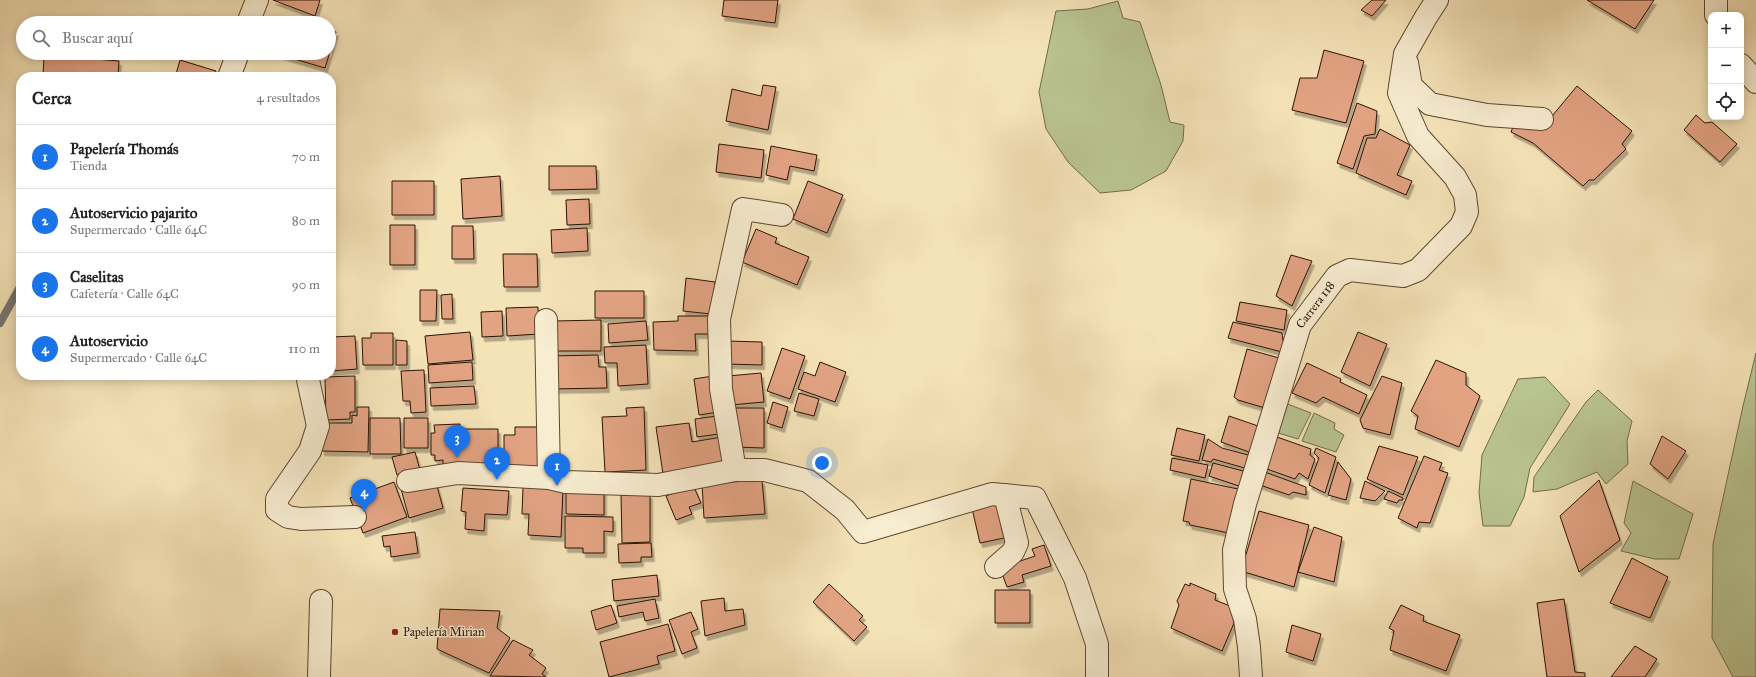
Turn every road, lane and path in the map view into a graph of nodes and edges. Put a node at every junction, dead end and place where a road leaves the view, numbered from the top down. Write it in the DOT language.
graph roads {
  1 [pos="257,0"];
  2 [pos="1437,0"];
  3 [pos="1716,0"];
  4 [pos="1716,12"];
  5 [pos="251,16"];
  6 [pos="1406,54"];
  7 [pos="235,60"];
  8 [pos="1744,68"];
  9 [pos="231,72"];
  10 [pos="1756,82"];
  11 [pos="1542,119"];
  12 [pos="782,215"];
  13 [pos="546,320"];
  14 [pos="308,380"];
  15 [pos="735,470"];
  16 [pos="550,478"];
  17 [pos="408,481"];
  18 [pos="1005,495"];
  19 [pos="354,517"];
  20 [pos="996,567"];
  21 [pos="321,601"];
  22 [pos="319,677"];
  23 [pos="1097,677"];
  24 [pos="1251,677"];
  1 -- 5 [label="street"];
  2 -- 6 [label="street, Carrera 118"];
  3 -- 4 [label="street"];
  6 -- 11 [label="street"];
  6 -- 24 [label="street, Carrera 118"];
  7 -- 9 [label="street"];
  8 -- 10 [label="street"];
  12 -- 15 [label="street"];
  13 -- 16 [label="street"];
  14 -- 19 [label="street"];
  15 -- 16 [label="street"];
  15 -- 18 [label="street"];
  16 -- 17 [label="street"];
  18 -- 20 [label="street"];
  18 -- 23 [label="street"];
  21 -- 22 [label="street"];
}
